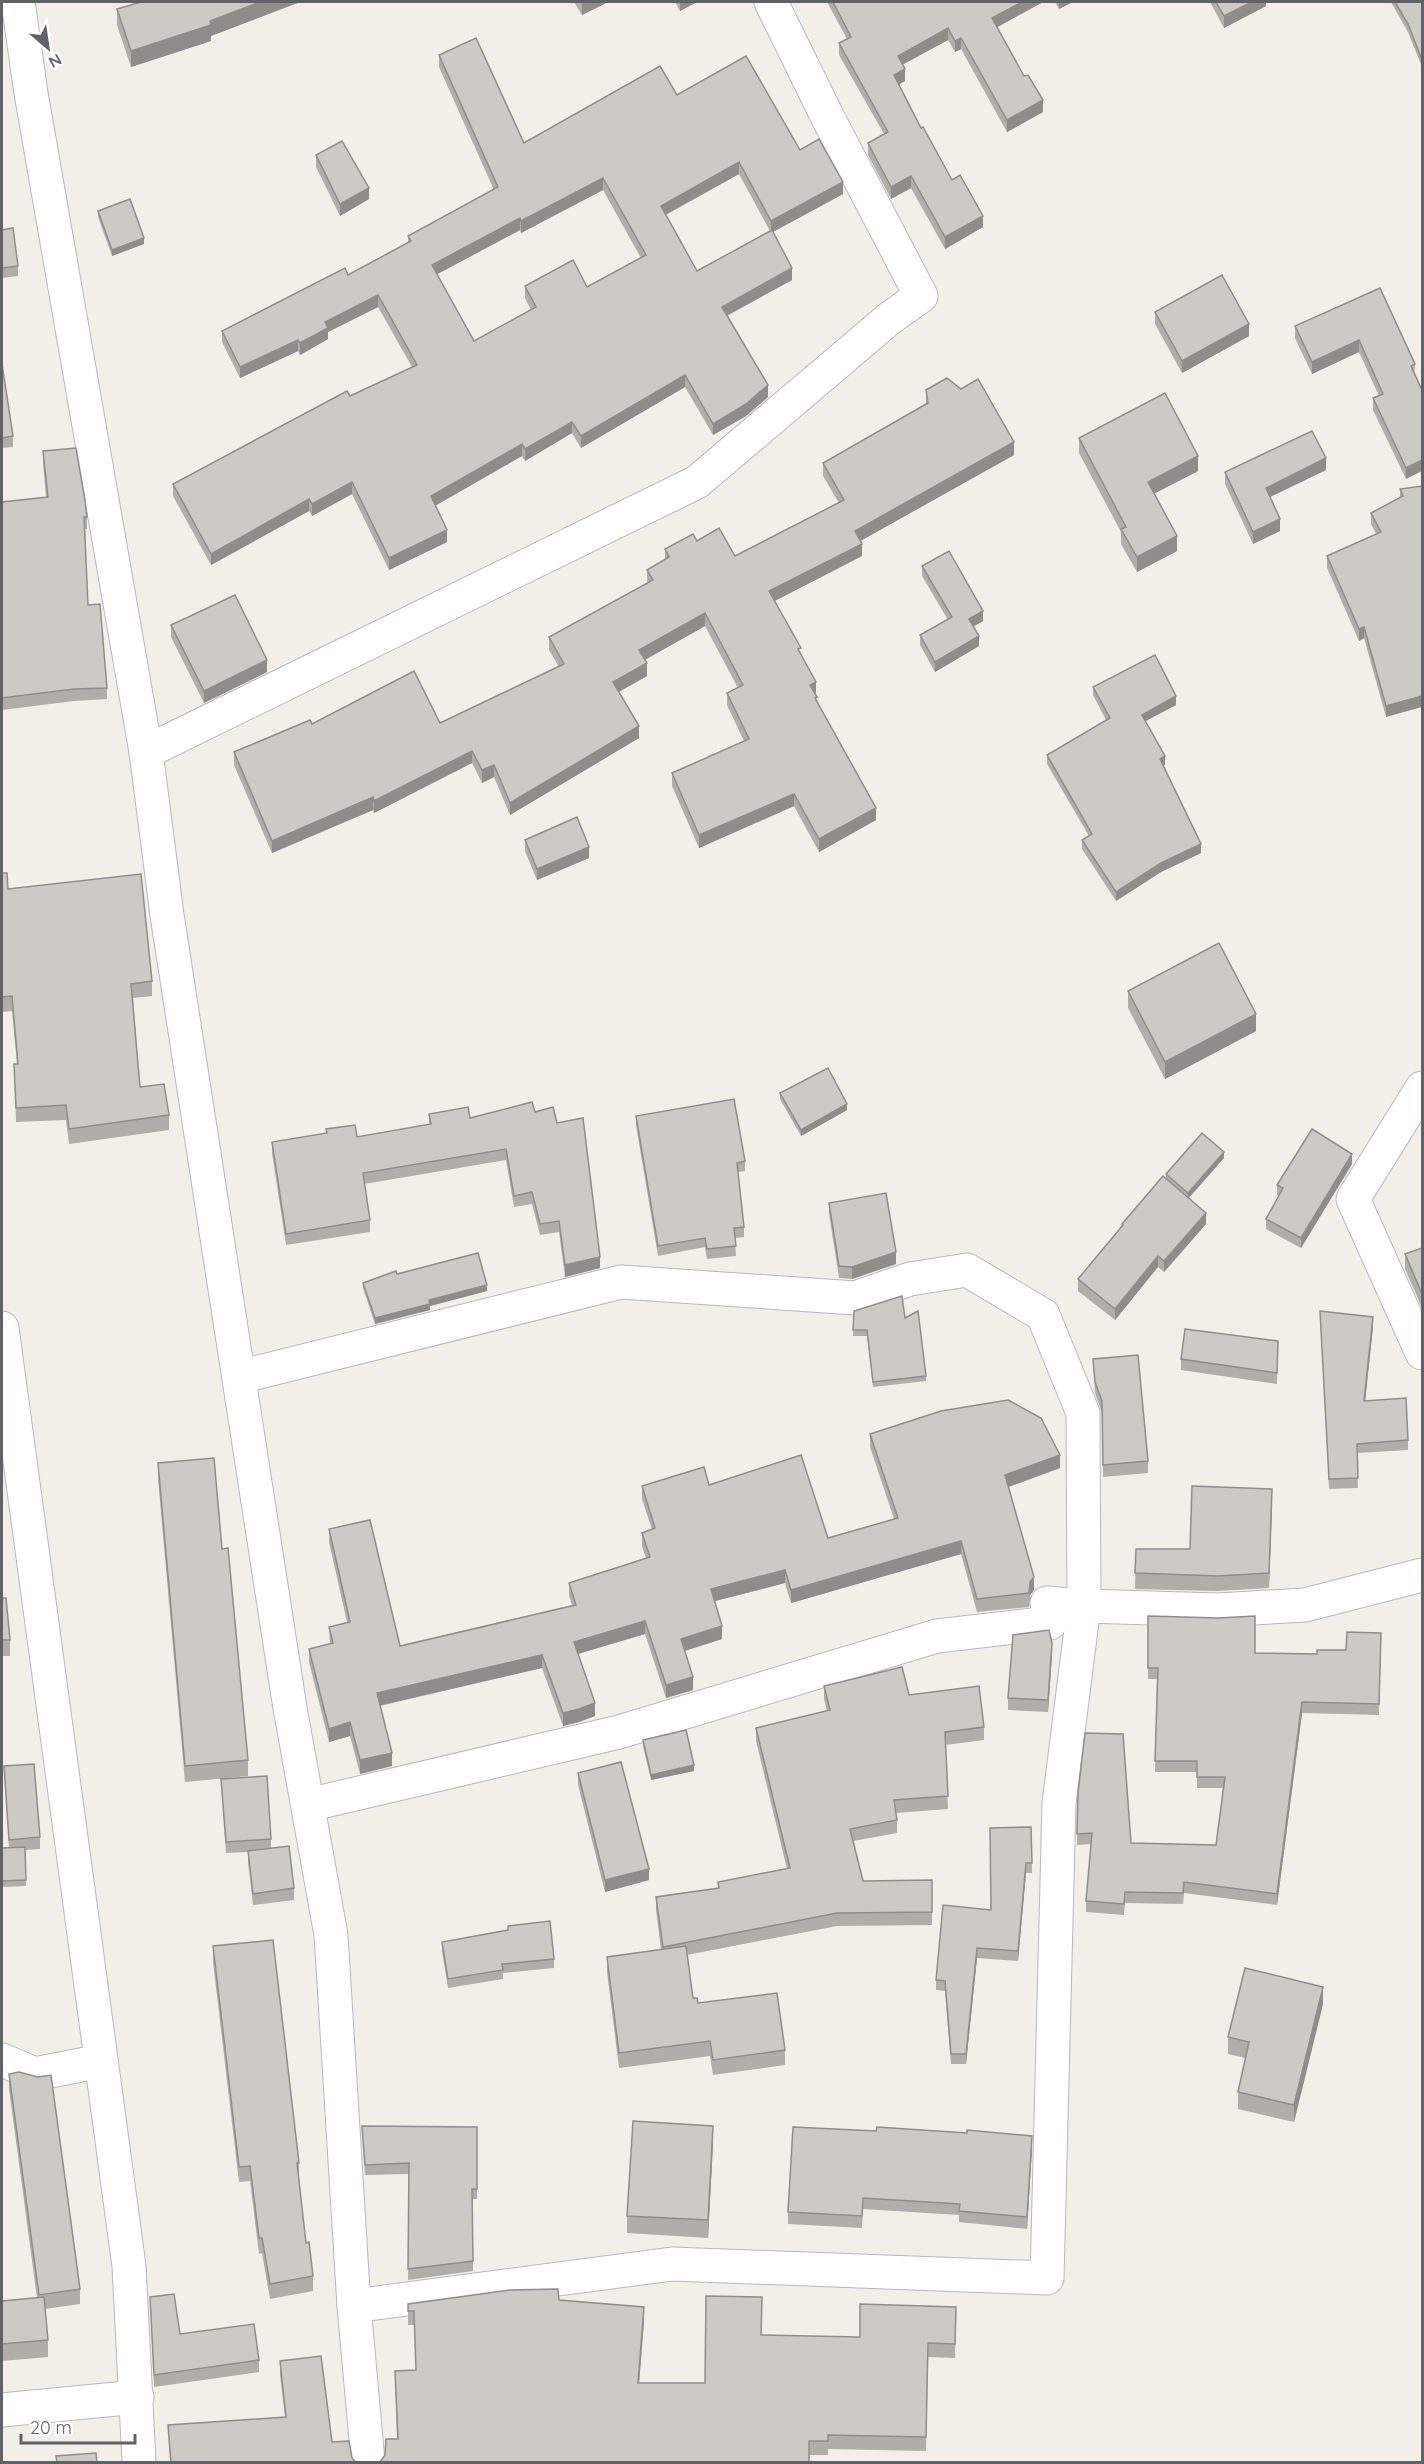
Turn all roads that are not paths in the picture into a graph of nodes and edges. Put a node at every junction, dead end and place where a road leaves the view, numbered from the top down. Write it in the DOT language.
graph roads {
  1 [pos="18,2"];
  2 [pos="771,2"];
  3 [pos="146,752"];
  4 [pos="1422,1088"];
  5 [pos="2,1328"];
  6 [pos="1422,1353"];
  7 [pos="239,1377"];
  8 [pos="1422,1575"];
  9 [pos="1084,1606"];
  10 [pos="308,1805"];
  11 [pos="2,2060"];
  12 [pos="101,2061"];
  13 [pos="354,2306"];
  14 [pos="137,2397"];
  15 [pos="2,2410"];
  16 [pos="139,2463"];
  17 [pos="368,2463"];
  1 -- 3 [label="street"];
  2 -- 3 [label="street"];
  3 -- 7 [label="street"];
  4 -- 6 [label="street"];
  5 -- 12 [label="street"];
  7 -- 9 [label="street"];
  7 -- 10 [label="street"];
  8 -- 9 [label="street"];
  9 -- 10 [label="street"];
  9 -- 13 [label="street"];
  10 -- 13 [label="street"];
  11 -- 12 [label="street"];
  12 -- 14 [label="street"];
  13 -- 17 [label="street"];
  14 -- 15 [label="street"];
  14 -- 16 [label="street"];
}
